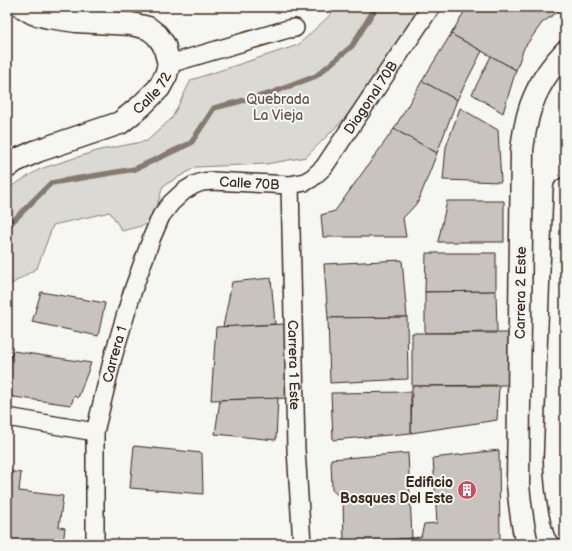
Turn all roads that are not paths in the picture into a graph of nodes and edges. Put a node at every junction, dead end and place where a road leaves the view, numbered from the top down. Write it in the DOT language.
graph roads {
  1 [pos="23,7"];
  2 [pos="431,7"];
  3 [pos="295,28"];
  4 [pos="565,52"];
  5 [pos="169,64"];
  6 [pos="7,167"];
  7 [pos="297,184"];
  8 [pos="194,185"];
  9 [pos="565,189"];
  10 [pos="565,212"];
  11 [pos="7,417"];
  12 [pos="95,432"];
  13 [pos="565,529"];
  14 [pos="523,539"];
  15 [pos="95,544"];
  16 [pos="302,544"];
  1 -- 5 [label="main road"];
  2 -- 7 [label="street, Diagonal 70B"];
  3 -- 5 [label="street, Calle 72"];
  4 -- 14 [label="main road, Carrera 2 Este"];
  5 -- 6 [label="main road, Calle 72"];
  7 -- 8 [label="street, Calle 70B"];
  7 -- 16 [label="street, Carrera 1 Este"];
  8 -- 12 [label="street, Carrera 1"];
  9 -- 10 [label="main road"];
  10 -- 13 [label="main road"];
  11 -- 12 [label="street"];
  12 -- 15 [label="street, Carrera 1"];
}
